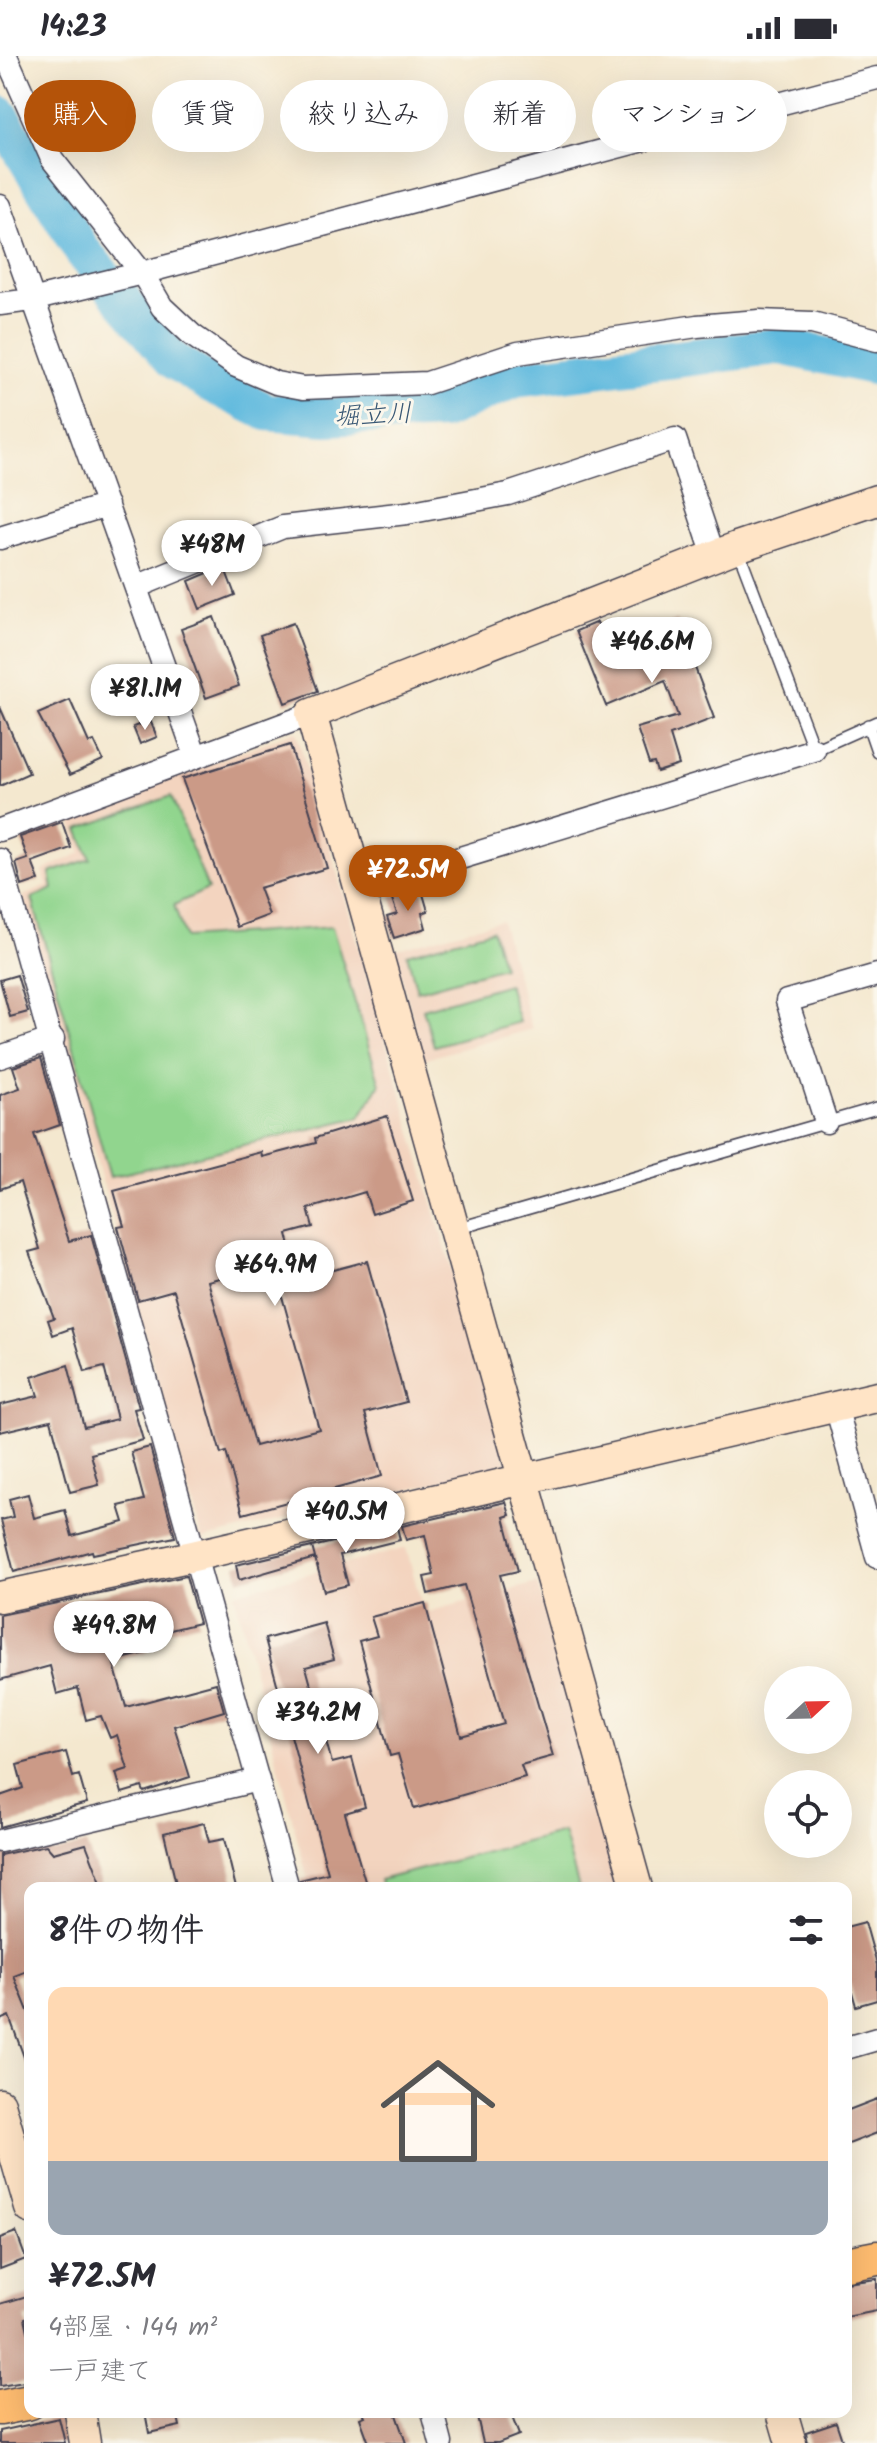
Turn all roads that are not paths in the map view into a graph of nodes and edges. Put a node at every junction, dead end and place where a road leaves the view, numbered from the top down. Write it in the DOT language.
graph roads {
  1 [pos="6,56"];
  2 [pos="877,78"];
  3 [pos="0,206"];
  4 [pos="134,275"];
  5 [pos="32,300"];
  6 [pos="0,304"];
  7 [pos="877,340"];
  8 [pos="877,500"];
  9 [pos="107,505"];
  10 [pos="0,538"];
  11 [pos="725,551"];
  12 [pos="136,587"];
  13 [pos="311,714"];
  14 [pos="872,723"];
  15 [pos="814,750"];
  16 [pos="877,751"];
  17 [pos="195,754"];
  18 [pos="0,830"];
  19 [pos="0,860"];
  20 [pos="362,888"];
  21 [pos="877,975"];
  22 [pos="53,1039"];
  23 [pos="0,1057"];
  24 [pos="877,1108"];
  25 [pos="826,1122"];
  26 [pos="456,1229"];
  27 [pos="877,1397"];
  28 [pos="836,1406"];
  29 [pos="524,1479"];
  30 [pos="193,1556"];
  31 [pos="877,1557"];
  32 [pos="0,1597"];
  33 [pos="258,1780"];
  34 [pos="0,1841"];
  35 [pos="286,1882"];
  36 [pos="635,1882"];
  37 [pos="877,2039"];
  38 [pos="852,2046"];
  39 [pos="0,2104"];
  40 [pos="24,2187"];
  41 [pos="877,2258"];
  42 [pos="852,2263"];
  43 [pos="24,2403"];
  44 [pos="0,2408"];
  45 [pos="81,2418"];
  46 [pos="435,2418"];
  47 [pos="784,2418"];
  48 [pos="85,2443"];
  49 [pos="441,2443"];
  50 [pos="791,2443"];
  1 -- 4 [label="street"];
  2 -- 4 [label="street"];
  3 -- 5 [label="street"];
  4 -- 5 [label="street"];
  4 -- 7 [label="street"];
  5 -- 6 [label="street"];
  5 -- 9 [label="street"];
  8 -- 11 [label="street"];
  9 -- 10 [label="street"];
  9 -- 12 [label="street"];
  11 -- 12 [label="street"];
  11 -- 13 [label="street"];
  11 -- 15 [label="lane"];
  12 -- 17 [label="street"];
  13 -- 17 [label="street"];
  13 -- 20 [label="street"];
  14 -- 15 [label="lane"];
  14 -- 16 [label="lane"];
  15 -- 20 [label="street"];
  17 -- 18 [label="street"];
  19 -- 22 [label="street"];
  20 -- 26 [label="street"];
  21 -- 25 [label="street"];
  22 -- 23 [label="street"];
  22 -- 30 [label="street"];
  24 -- 25 [label="lane"];
  25 -- 26 [label="lane"];
  26 -- 29 [label="street"];
  27 -- 28 [label="street"];
  28 -- 29 [label="street"];
  28 -- 31 [label="street"];
  29 -- 30 [label="street"];
  29 -- 36 [label="street"];
  30 -- 32 [label="street"];
  30 -- 33 [label="street"];
  33 -- 34 [label="street"];
  33 -- 35 [label="street"];
  37 -- 38 [label="street"];
  39 -- 40 [label="street"];
  41 -- 42 [label="main road"];
  43 -- 44 [label="main road"];
  45 -- 48 [label="street"];
  46 -- 49 [label="street"];
  47 -- 50 [label="street"];
}
